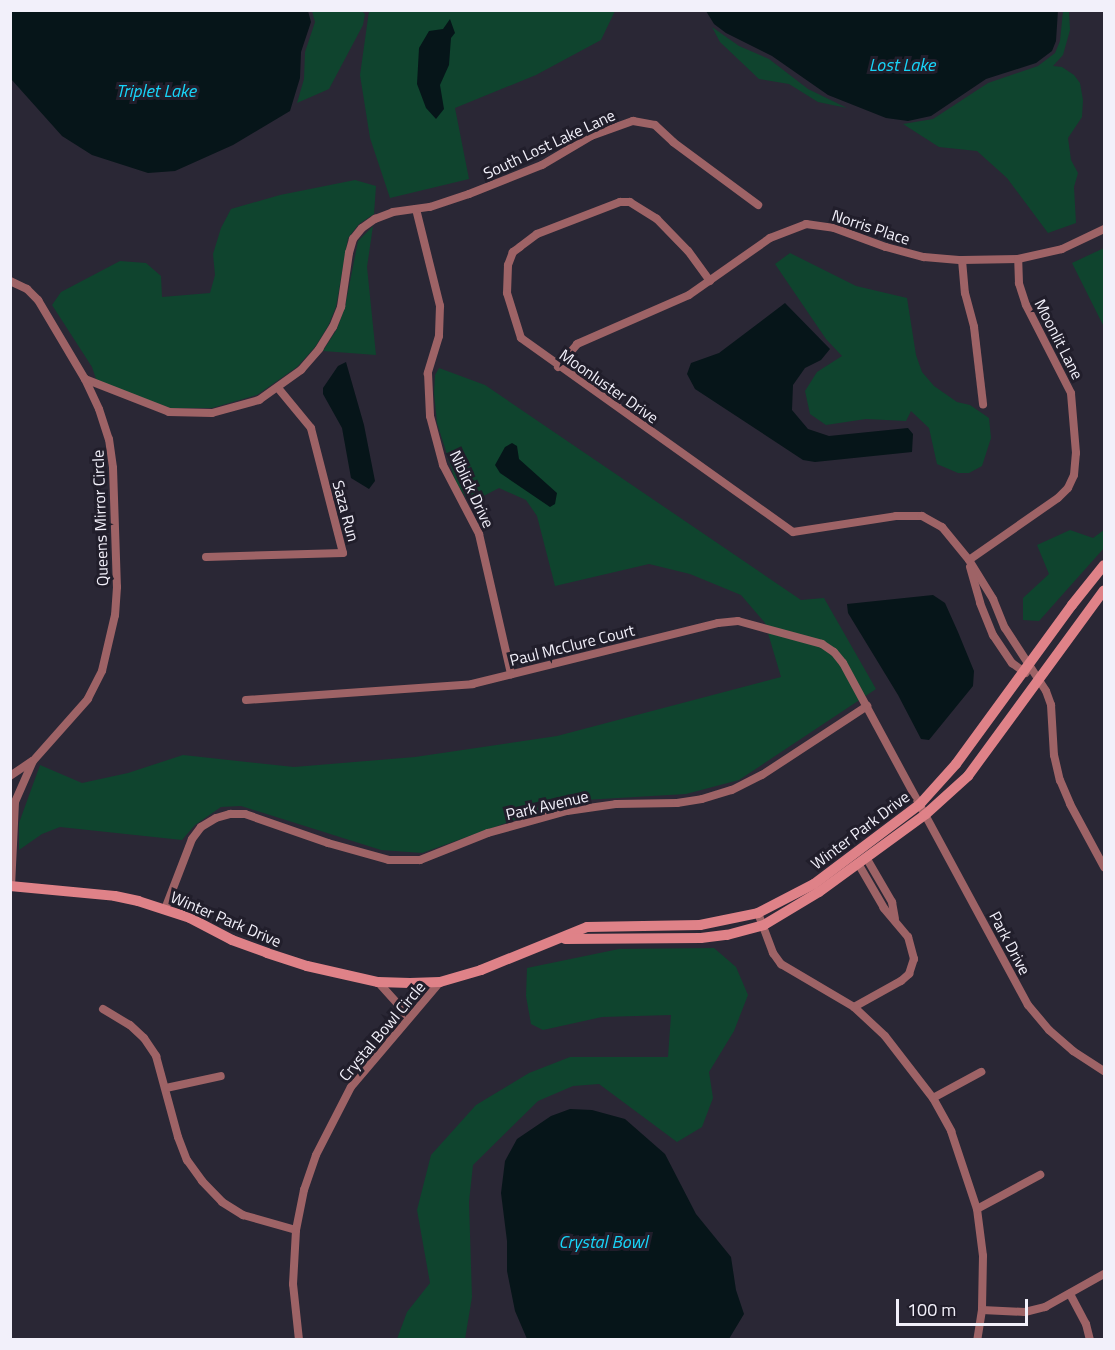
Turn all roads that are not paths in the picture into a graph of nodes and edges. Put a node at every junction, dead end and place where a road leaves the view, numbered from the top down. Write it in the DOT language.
graph roads {
  1 [pos="759,205"];
  2 [pos="416,209"];
  3 [pos="1104,229"];
  4 [pos="1018,259"];
  5 [pos="962,260"];
  6 [pos="710,280"];
  7 [pos="10,281"];
  8 [pos="558,367"];
  9 [pos="85,379"];
  10 [pos="278,388"];
  11 [pos="983,404"];
  12 [pos="206,557"];
  13 [pos="969,560"];
  14 [pos="1104,565"];
  15 [pos="1104,590"];
  16 [pos="1005,628"];
  17 [pos="992,632"];
  18 [pos="1027,667"];
  19 [pos="511,674"];
  20 [pos="1038,678"];
  21 [pos="246,700"];
  22 [pos="867,706"];
  23 [pos="33,761"];
  24 [pos="10,776"];
  25 [pos="923,809"];
  26 [pos="863,862"];
  27 [pos="1104,867"];
  28 [pos="11,886"];
  29 [pos="165,909"];
  30 [pos="758,913"];
  31 [pos="764,925"];
  32 [pos="565,939"];
  33 [pos="378,982"];
  34 [pos="440,982"];
  35 [pos="854,1007"];
  36 [pos="103,1010"];
  37 [pos="402,1025"];
  38 [pos="981,1071"];
  39 [pos="1104,1071"];
  40 [pos="221,1076"];
  41 [pos="166,1088"];
  42 [pos="933,1098"];
  43 [pos="1040,1175"];
  44 [pos="976,1209"];
  45 [pos="296,1230"];
  46 [pos="1104,1274"];
  47 [pos="1070,1294"];
  48 [pos="982,1310"];
  49 [pos="299,1340"];
  50 [pos="977,1340"];
  51 [pos="1090,1340"];
  1 -- 2 [label="street, South Lost Lake Lane"];
  2 -- 10 [label="street, South Lost Lake Lane"];
  2 -- 19 [label="street, Niblick Drive"];
  3 -- 4 [label="street, Norris Place"];
  4 -- 5 [label="street, Norris Place"];
  4 -- 13 [label="street, Moonlit Lane"];
  5 -- 6 [label="street, Norris Place"];
  5 -- 11 [label="street"];
  6 -- 8 [label="street, Norris Place"];
  6 -- 8 [label="street, Moonluster Drive"];
  7 -- 9 [label="street, Queens Mirror Circle"];
  8 -- 13 [label="street, Moonluster Drive"];
  9 -- 10 [label="street, South Lost Lake Lane"];
  9 -- 23 [label="street, Queens Mirror Circle"];
  10 -- 12 [label="street, Saza Run"];
  13 -- 16 [label="street, Moonluster Drive"];
  13 -- 17 [label="street, Moonluster Drive"];
  14 -- 18 [label="street, Winter Park Drive"];
  15 -- 20 [label="street, Winter Park Drive"];
  16 -- 17 [label="street"];
  16 -- 18 [label="street, Moonluster Drive"];
  17 -- 18 [label="street, Moonluster Drive"];
  18 -- 20 [label="street"];
  18 -- 25 [label="street, Winter Park Drive"];
  19 -- 21 [label="street, Paul McClure Court"];
  19 -- 22 [label="street, Paul McClure Court"];
  20 -- 25 [label="street, Winter Park Drive"];
  20 -- 27 [label="street"];
  22 -- 25 [label="street"];
  22 -- 29 [label="street, Park Avenue"];
  23 -- 24 [label="street, Queens Mirror Circle"];
  23 -- 28 [label="street, Queens Mirror Circle"];
  25 -- 26 [label="street, Winter Park Drive"];
  25 -- 30 [label="street, Winter Park Drive"];
  25 -- 39 [label="street, Park Drive"];
  26 -- 31 [label="street, Winter Park Drive"];
  26 -- 35 [label="street"];
  28 -- 29 [label="street, Winter Park Drive"];
  29 -- 33 [label="street, Winter Park Drive"];
  30 -- 31 [label="street"];
  30 -- 32 [label="street, Winter Park Drive"];
  31 -- 32 [label="street, Winter Park Drive"];
  31 -- 35 [label="street"];
  32 -- 34 [label="street, Winter Park Drive"];
  33 -- 34 [label="street, Winter Park Drive"];
  33 -- 37 [label="street"];
  34 -- 37 [label="street, Crystal Bowl Circle"];
  35 -- 42 [label="street"];
  36 -- 41 [label="street"];
  37 -- 45 [label="street, Crystal Bowl Circle"];
  38 -- 42 [label="street"];
  40 -- 41 [label="street"];
  41 -- 45 [label="street"];
  42 -- 44 [label="street"];
  43 -- 44 [label="street"];
  44 -- 48 [label="street"];
  45 -- 49 [label="street, Crystal Bowl Circle"];
  46 -- 47 [label="street"];
  47 -- 48 [label="street"];
  47 -- 51 [label="street"];
  48 -- 50 [label="street"];
}
